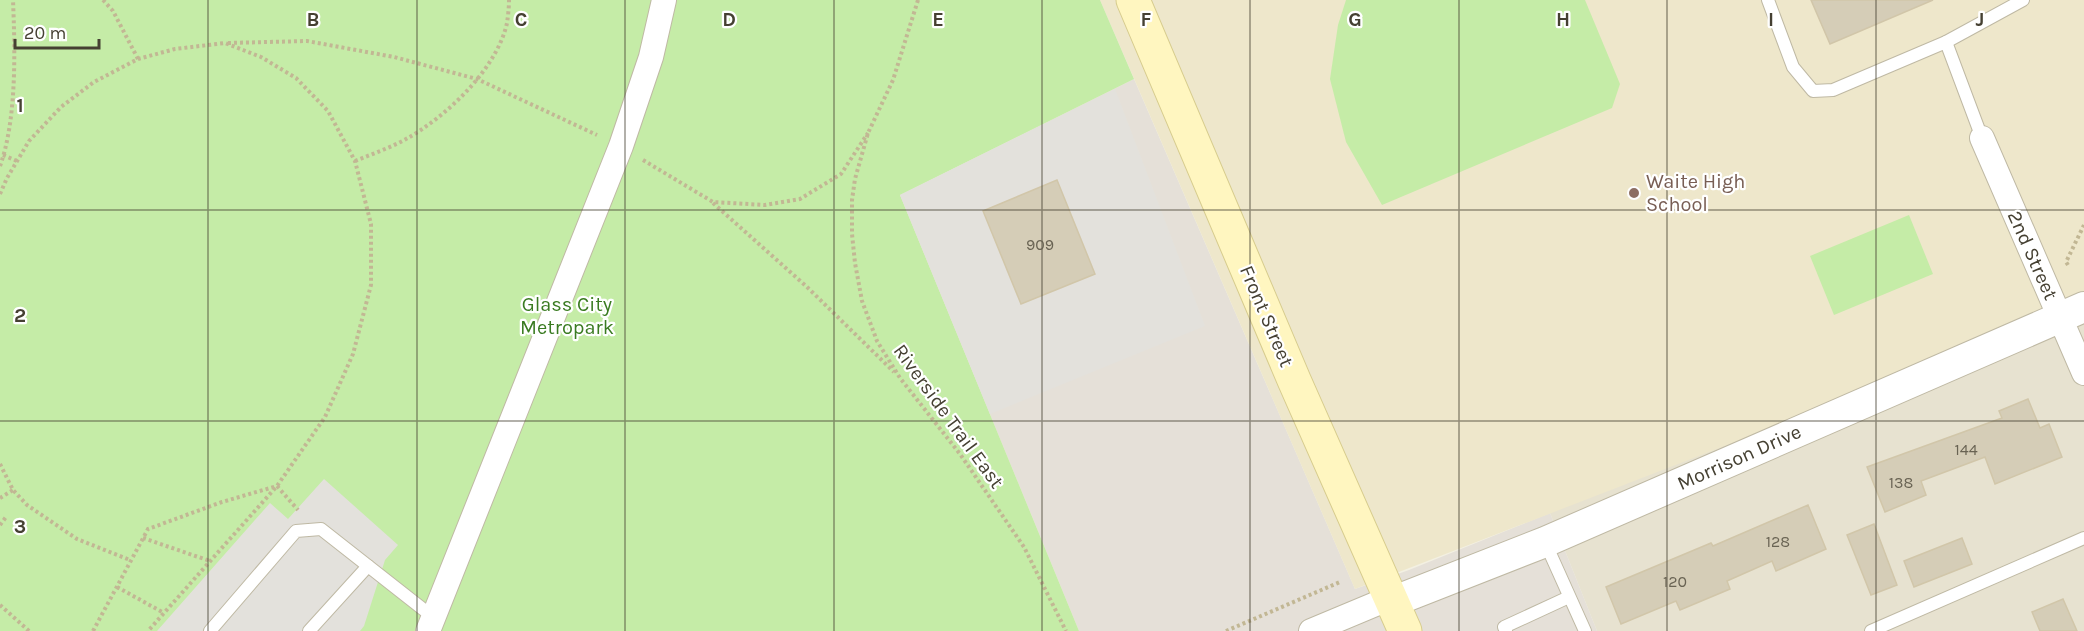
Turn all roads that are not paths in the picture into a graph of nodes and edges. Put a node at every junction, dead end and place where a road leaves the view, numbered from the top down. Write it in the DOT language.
graph roads {
  1 [pos="664,0"];
  2 [pos="1133,0"];
  3 [pos="1768,0"];
  4 [pos="2023,0"];
  5 [pos="1946,42"];
  6 [pos="1982,138"];
  7 [pos="2072,312"];
  8 [pos="2084,373"];
  9 [pos="2084,538"];
  10 [pos="1545,542"];
  11 [pos="368,566"];
  12 [pos="1569,597"];
  13 [pos="1395,610"];
  14 [pos="431,624"];
  15 [pos="210,631"];
  16 [pos="309,631"];
  17 [pos="1311,631"];
  18 [pos="1506,631"];
  19 [pos="1585,631"];
  20 [pos="1871,631"];
  1 -- 14 [label="street"];
  2 -- 13 [label="main road, Front Street"];
  3 -- 5 [label="lane"];
  4 -- 5 [label="lane"];
  5 -- 6 [label="lane"];
  6 -- 7 [label="street, 2nd Street"];
  7 -- 8 [label="street, 2nd Street"];
  7 -- 10 [label="street, Morrison Drive"];
  9 -- 20 [label="lane"];
  10 -- 12 [label="lane"];
  10 -- 13 [label="street, Morrison Drive"];
  11 -- 14 [label="lane"];
  11 -- 15 [label="lane"];
  11 -- 16 [label="lane"];
  12 -- 18 [label="lane"];
  12 -- 19 [label="lane"];
  13 -- 17 [label="street"];
}
